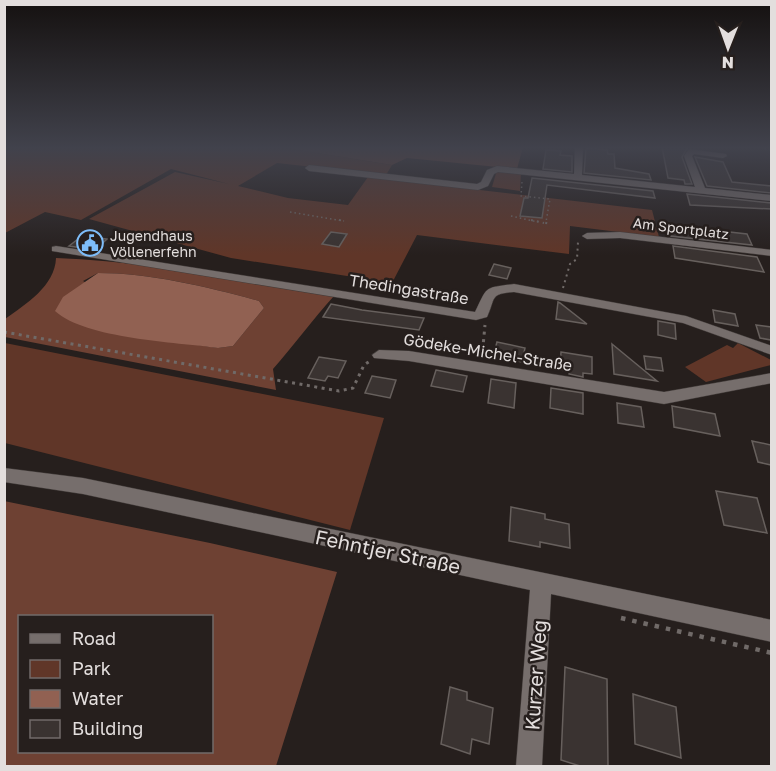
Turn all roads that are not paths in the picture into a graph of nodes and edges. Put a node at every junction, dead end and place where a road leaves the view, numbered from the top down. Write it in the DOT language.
graph roads {
  1 [pos="437,183"];
  2 [pos="485,183"];
  3 [pos="635,183"];
  4 [pos="698,183"];
  5 [pos="701,190"];
  6 [pos="771,198"];
  7 [pos="587,236"];
  8 [pos="56,249"];
  9 [pos="771,253"];
  10 [pos="771,351"];
  11 [pos="379,355"];
  12 [pos="771,378"];
  13 [pos="4,476"];
  14 [pos="541,583"];
  15 [pos="771,631"];
  16 [pos="529,766"];
  1 -- 2 [label="street"];
  3 -- 5 [label="street"];
  4 -- 5 [label="street"];
  5 -- 6 [label="street"];
  7 -- 9 [label="street, Am Sportplatz"];
  8 -- 10 [label="street, Thedingastraße"];
  11 -- 12 [label="street, Gödeke-Michel-Straße"];
  13 -- 14 [label="street, Fehntjer Straße"];
  14 -- 15 [label="street, Fehntjer Straße"];
  14 -- 16 [label="street, Kurzer Weg"];
}
